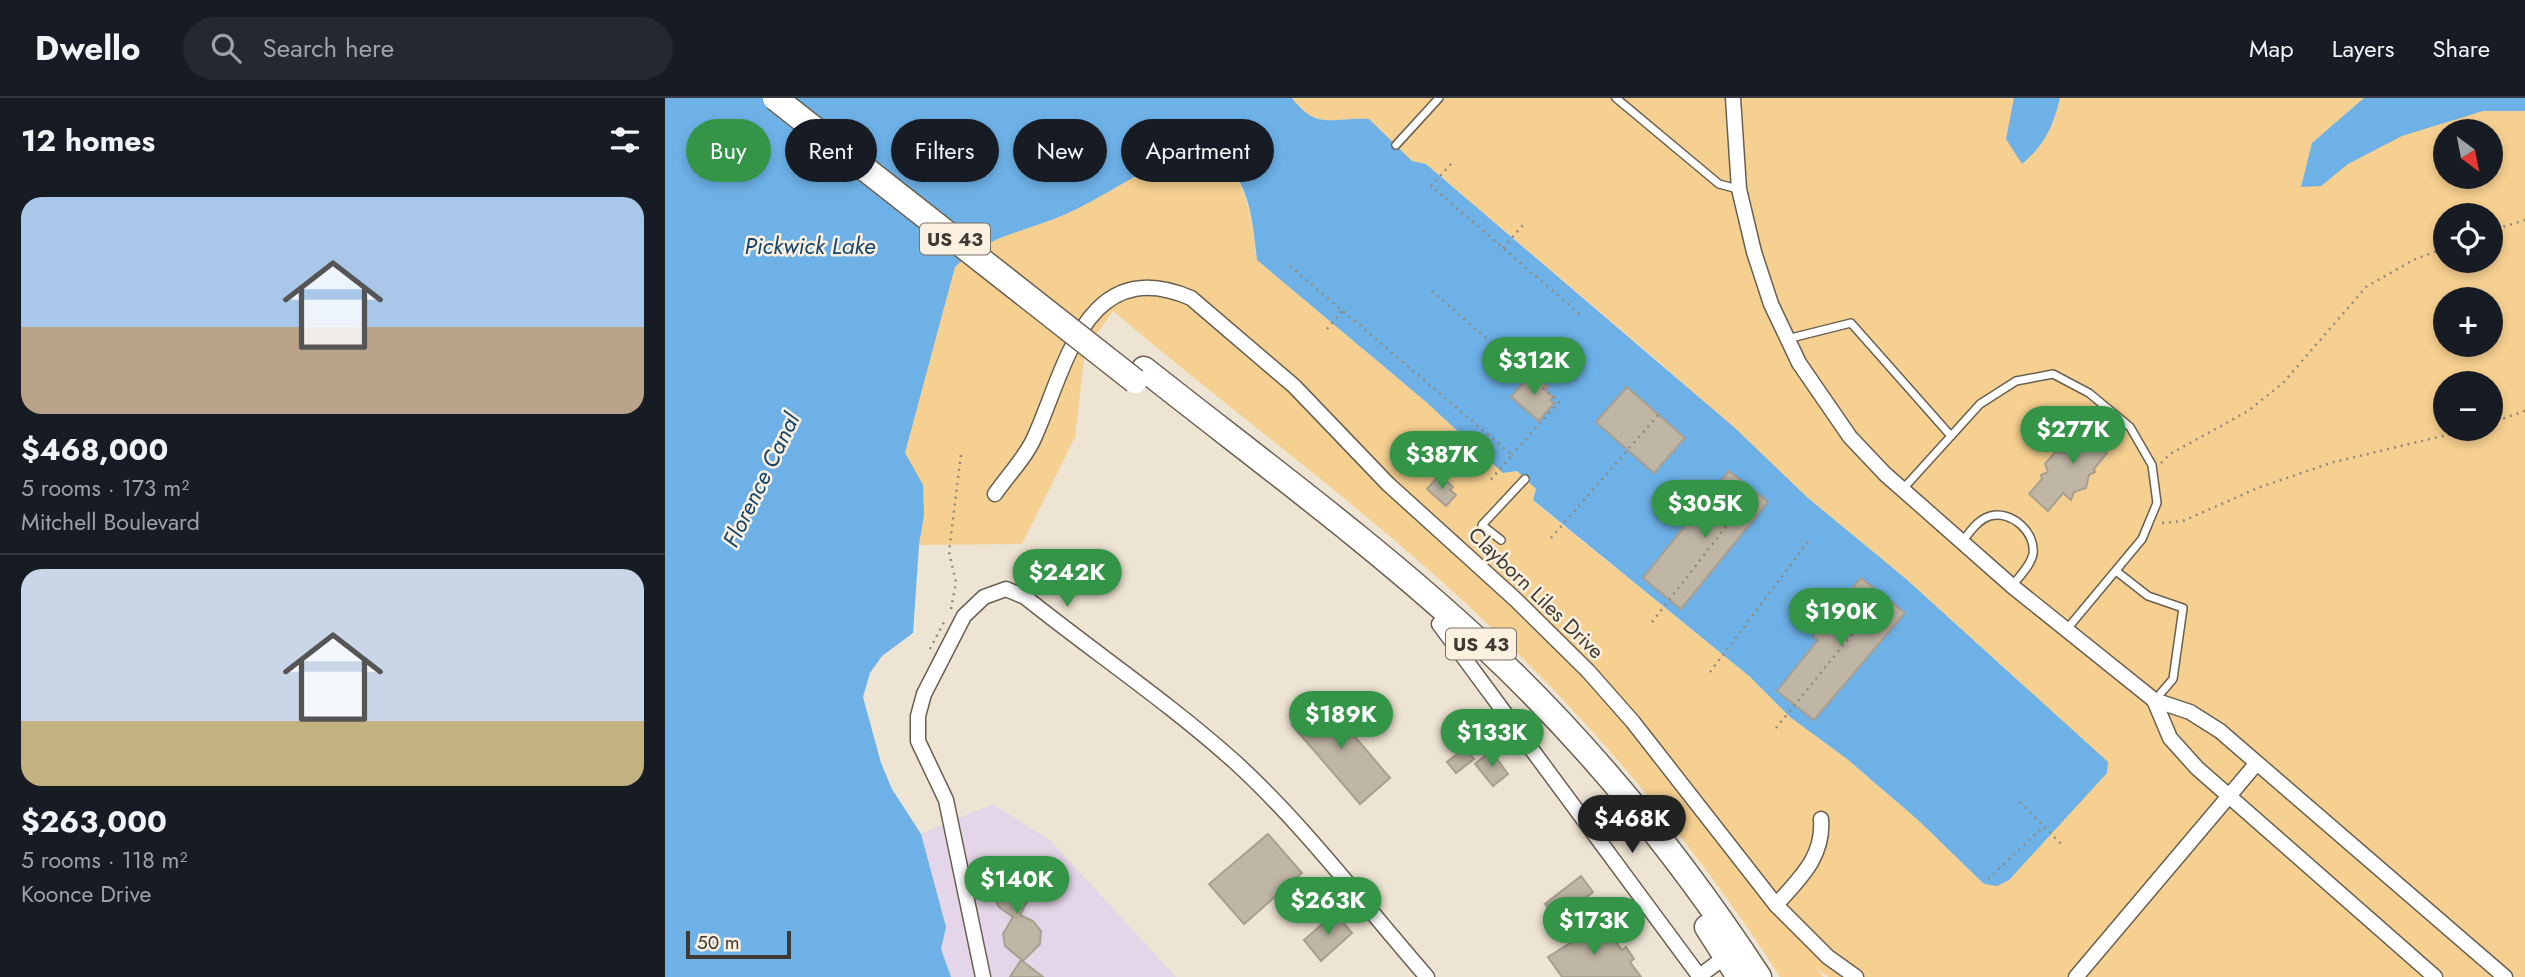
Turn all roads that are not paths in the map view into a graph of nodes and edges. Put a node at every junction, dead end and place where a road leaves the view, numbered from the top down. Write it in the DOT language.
graph roads {
  1 [pos="775,98"];
  2 [pos="800,98"];
  3 [pos="1439,98"];
  4 [pos="1616,98"];
  5 [pos="1733,98"];
  6 [pos="1396,145"];
  7 [pos="1739,189"];
  8 [pos="1787,339"];
  9 [pos="1139,375"];
  10 [pos="1951,436"];
  11 [pos="1525,479"];
  12 [pos="1902,490"];
  13 [pos="995,494"];
  14 [pos="1501,540"];
  15 [pos="1962,542"];
  16 [pos="2116,570"];
  17 [pos="2012,586"];
  18 [pos="1439,624"];
  19 [pos="2066,630"];
  20 [pos="2154,700"];
  21 [pos="2256,764"];
  22 [pos="2228,797"];
  23 [pos="1821,819"];
  24 [pos="1776,905"];
  25 [pos="1732,967"];
  26 [pos="983,977"];
  27 [pos="1427,977"];
  28 [pos="1699,977"];
  29 [pos="1759,977"];
  30 [pos="1856,977"];
  31 [pos="2076,977"];
  32 [pos="2435,977"];
  33 [pos="2505,977"];
  1 -- 9 [label="highway, US 43, bridge"];
  2 -- 9 [label="highway, US 43"];
  3 -- 6 [label="lane"];
  4 -- 7 [label="lane"];
  5 -- 7 [label="street"];
  7 -- 8 [label="street"];
  8 -- 10 [label="lane"];
  8 -- 12 [label="street"];
  9 -- 18 [label="highway, US 43"];
  9 -- 29 [label="highway, US 43"];
  10 -- 12 [label="lane"];
  10 -- 16 [label="lane"];
  11 -- 14 [label="lane"];
  12 -- 15 [label="street"];
  13 -- 24 [label="street, Clayborn Liles Drive"];
  15 -- 17 [label="street"];
  15 -- 17 [label="lane"];
  16 -- 19 [label="lane"];
  16 -- 20 [label="lane"];
  17 -- 19 [label="street"];
  18 -- 25 [label="highway, US 43"];
  18 -- 28 [label="street"];
  19 -- 20 [label="street"];
  20 -- 21 [label="street"];
  20 -- 22 [label="street"];
  21 -- 22 [label="street"];
  21 -- 33 [label="street"];
  22 -- 31 [label="street"];
  22 -- 32 [label="street"];
  23 -- 24 [label="street"];
  24 -- 30 [label="street, Clayborn Liles Drive"];
  25 -- 28 [label="street"];
  26 -- 27 [label="street"];
}
